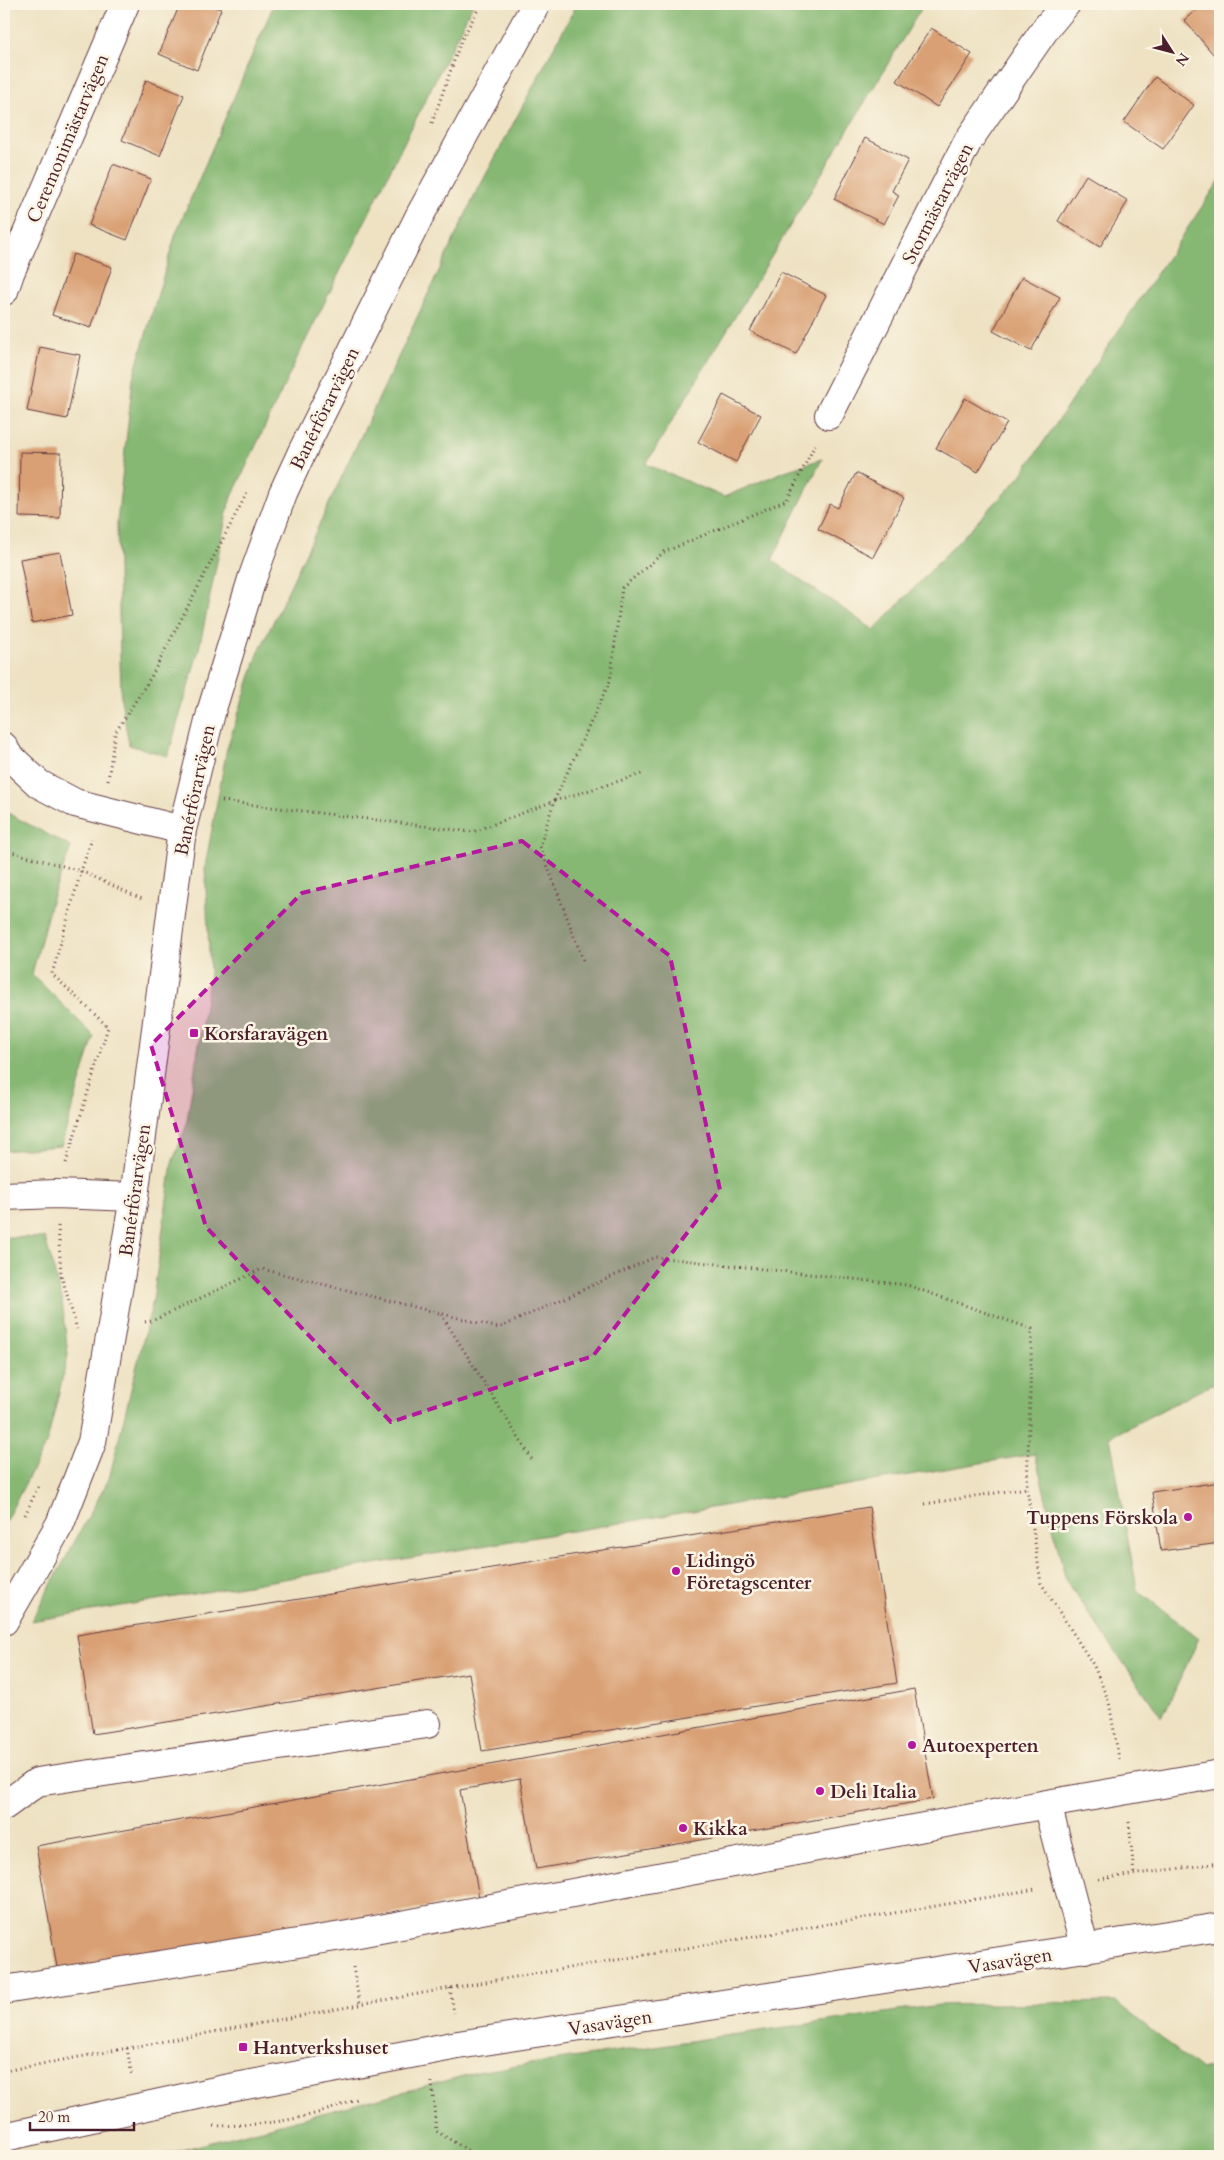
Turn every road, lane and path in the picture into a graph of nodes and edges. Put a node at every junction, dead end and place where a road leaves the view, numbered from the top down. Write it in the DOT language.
graph roads {
  1 [pos="125,4"];
  2 [pos="536,4"];
  3 [pos="1066,4"];
  4 [pos="6,278"];
  5 [pos="829,415"];
  6 [pos="4,747"];
  7 [pos="644,773"];
  8 [pos="189,797"];
  9 [pos="554,801"];
  10 [pos="182,830"];
  11 [pos="4,850"];
  12 [pos="173,913"];
  13 [pos="583,960"];
  14 [pos="4,1196"];
  15 [pos="134,1196"];
  16 [pos="441,1313"];
  17 [pos="114,1324"];
  18 [pos="533,1461"];
  19 [pos="1027,1488"];
  20 [pos="926,1504"];
  21 [pos="4,1621"];
  22 [pos="427,1724"];
  23 [pos="1220,1774"];
  24 [pos="1125,1791"];
  25 [pos="1047,1804"];
  26 [pos="4,1806"];
  27 [pos="1220,1863"];
  28 [pos="1134,1874"];
  29 [pos="1068,1884"];
  30 [pos="1220,1926"];
  31 [pos="348,1935"];
  32 [pos="1085,1949"];
  33 [pos="4,1990"];
  34 [pos="360,2005"];
  35 [pos="4,2071"];
  36 [pos="432,2076"];
  37 [pos="4,2137"];
  38 [pos="477,2156"];
  1 -- 4 [label="street, Ceremonimästarvägen"];
  2 -- 8 [label="street, Banérförarvägen"];
  3 -- 5 [label="street, Stormästarvägen"];
  5 -- 9 [label="path"];
  6 -- 10 [label="street"];
  7 -- 9 [label="path"];
  8 -- 9 [label="path"];
  8 -- 10 [label="street, Banérförarvägen"];
  9 -- 13 [label="path"];
  10 -- 12 [label="street, Banérförarvägen"];
  11 -- 12 [label="path"];
  12 -- 15 [label="street, Banérförarvägen"];
  14 -- 15 [label="street"];
  15 -- 17 [label="street, Banérförarvägen"];
  16 -- 17 [label="path"];
  16 -- 18 [label="path"];
  16 -- 19 [label="path"];
  17 -- 21 [label="street, Banérförarvägen"];
  19 -- 20 [label="path"];
  19 -- 24 [label="path"];
  22 -- 26 [label="street"];
  23 -- 24 [label="street"];
  24 -- 25 [label="street"];
  24 -- 28 [label="path"];
  25 -- 29 [label="street"];
  25 -- 31 [label="street"];
  27 -- 28 [label="path"];
  28 -- 29 [label="path"];
  29 -- 32 [label="street"];
  29 -- 34 [label="path"];
  30 -- 32 [label="street, Vasavägen"];
  31 -- 33 [label="street"];
  31 -- 34 [label="path"];
  32 -- 37 [label="street, Vasavägen"];
  34 -- 35 [label="path"];
  36 -- 38 [label="path"];
}
